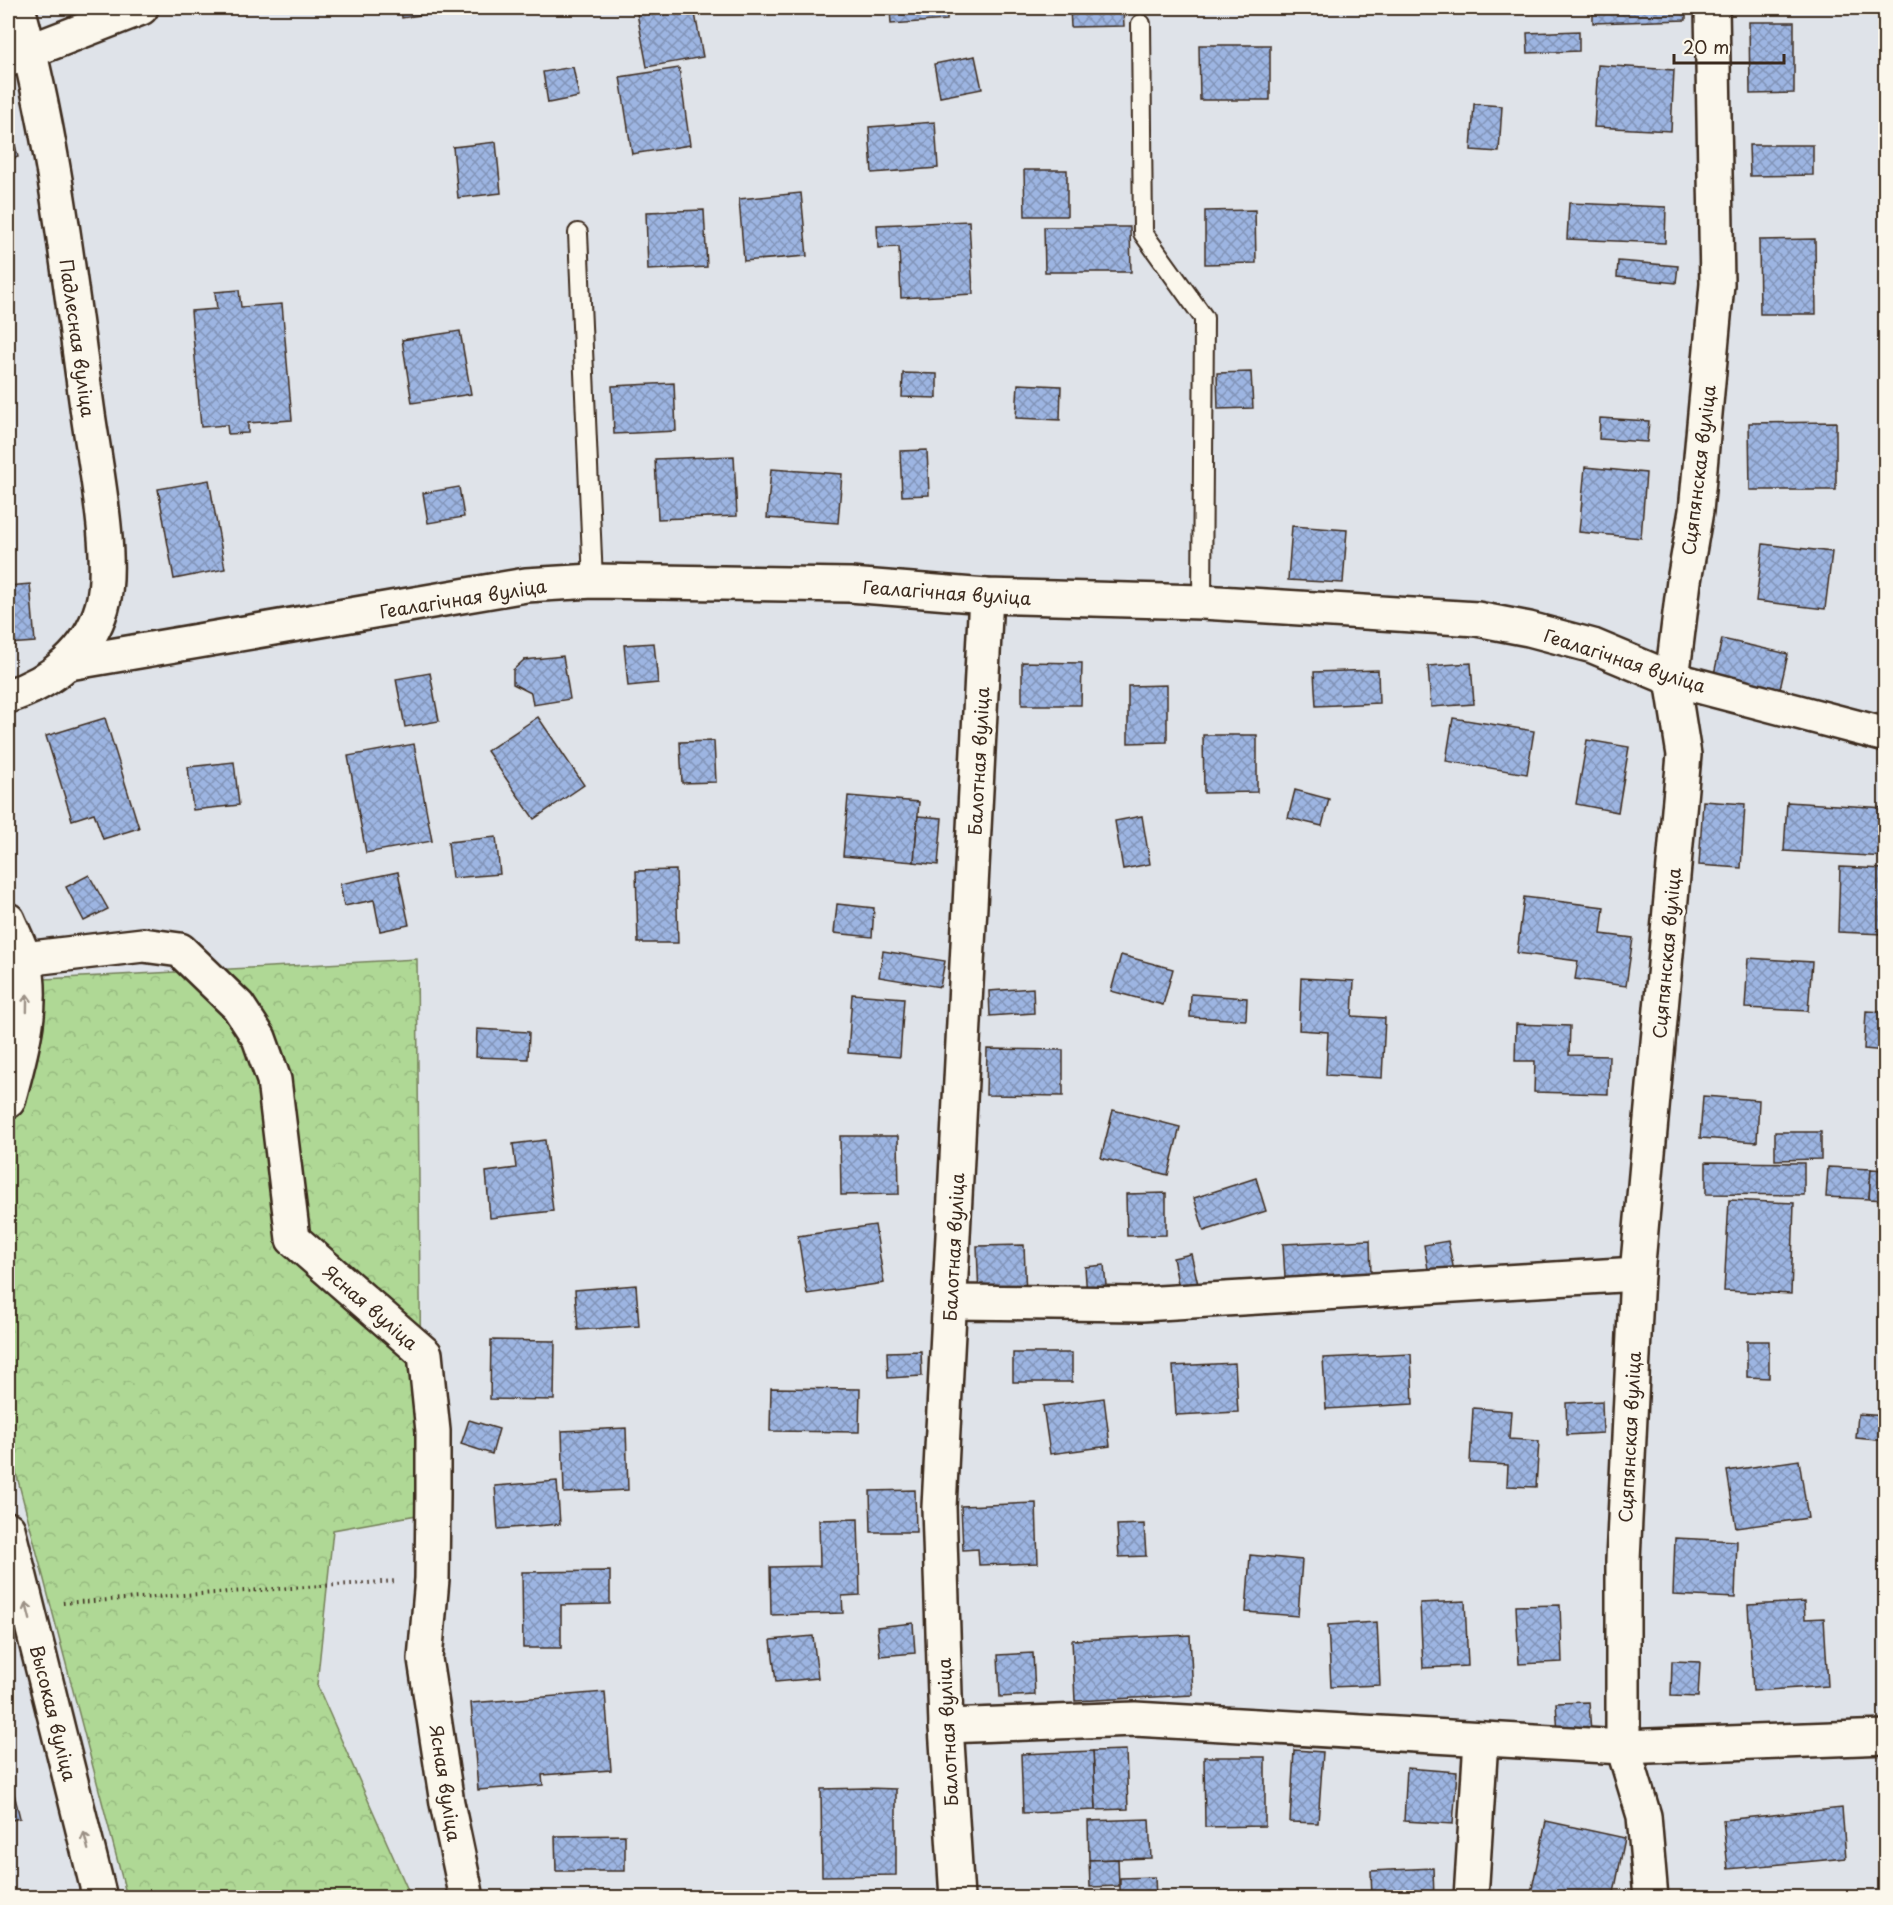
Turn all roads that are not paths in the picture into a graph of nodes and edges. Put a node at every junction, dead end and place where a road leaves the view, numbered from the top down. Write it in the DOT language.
graph roads {
  1 [pos="18,8"];
  2 [pos="141,8"];
  3 [pos="1712,8"];
  4 [pos="1141,24"];
  5 [pos="19,60"];
  6 [pos="578,232"];
  7 [pos="593,582"];
  8 [pos="986,596"];
  9 [pos="1202,602"];
  10 [pos="69,663"];
  11 [pos="1672,679"];
  12 [pos="8,696"];
  13 [pos="1886,735"];
  14 [pos="8,920"];
  15 [pos="24,959"];
  16 [pos="8,1101"];
  17 [pos="1637,1274"];
  18 [pos="950,1302"];
  19 [pos="8,1529"];
  20 [pos="946,1726"];
  21 [pos="1886,1737"];
  22 [pos="1481,1740"];
  23 [pos="1623,1747"];
  24 [pos="100,1898"];
  25 [pos="467,1898"];
  26 [pos="957,1898"];
  27 [pos="1471,1898"];
  28 [pos="1651,1898"];
  1 -- 5 [label="street, Падлесная вуліца"];
  2 -- 5 [label="street"];
  3 -- 11 [label="street, Сцяпянская вуліца"];
  4 -- 9 [label="lane"];
  5 -- 10 [label="street, Падлесная вуліца"];
  6 -- 7 [label="lane"];
  7 -- 8 [label="street, Геалагічная вуліца"];
  7 -- 10 [label="street, Геалагічная вуліца"];
  8 -- 9 [label="street, Геалагічная вуліца"];
  8 -- 18 [label="street, Балотная вуліца"];
  9 -- 11 [label="street, Геалагічная вуліца"];
  10 -- 12 [label="street, Геалагічная вуліца"];
  11 -- 13 [label="street, Геалагічная вуліца"];
  11 -- 17 [label="street, Сцяпянская вуліца"];
  14 -- 15 [label="street"];
  16 -- 15 [label="street, one-way"];
  15 -- 25 [label="street, Ясная вуліца"];
  17 -- 18 [label="street"];
  17 -- 23 [label="street, Сцяпянская вуліца"];
  18 -- 20 [label="street, Балотная вуліца"];
  24 -- 19 [label="street, Высокая вуліца, one-way"];
  20 -- 22 [label="street"];
  20 -- 26 [label="street, Балотная вуліца"];
  21 -- 23 [label="street"];
  22 -- 23 [label="street"];
  22 -- 27 [label="street"];
  23 -- 28 [label="street, Сцяпянская вуліца"];
}
